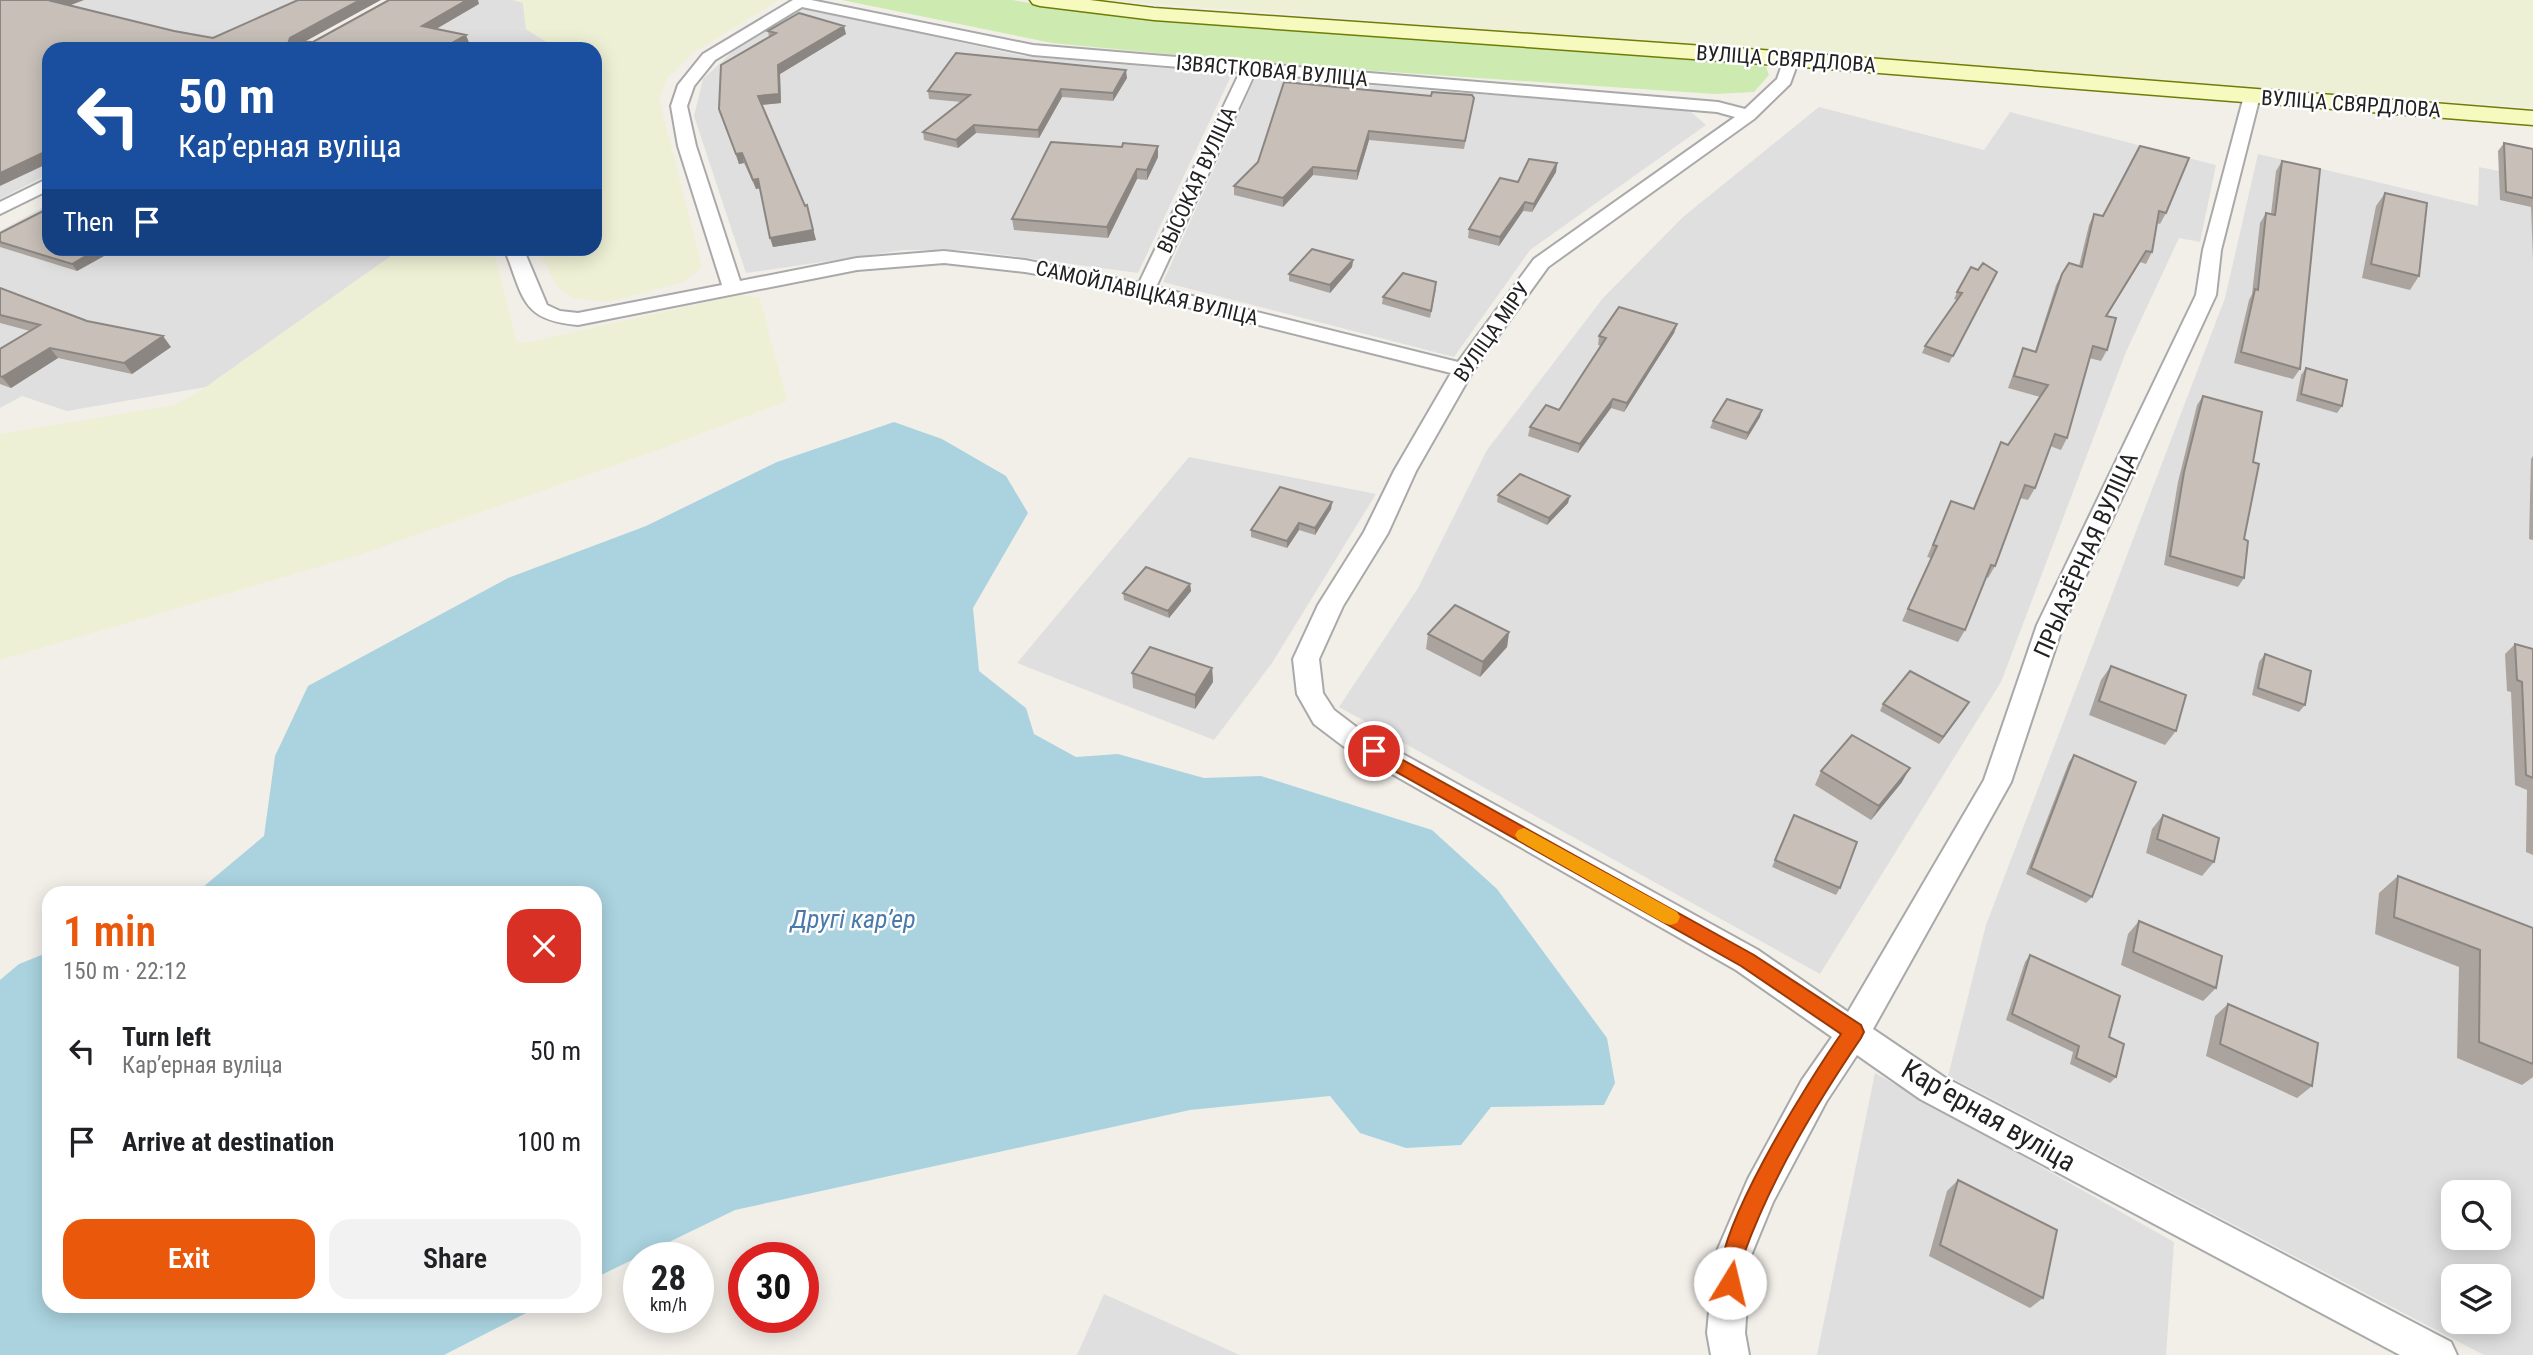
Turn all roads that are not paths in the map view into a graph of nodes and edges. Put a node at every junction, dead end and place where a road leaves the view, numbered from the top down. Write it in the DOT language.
graph roads {
  1 [pos="1040,0"];
  2 [pos="801,1"];
  3 [pos="1791,59"];
  4 [pos="1249,70"];
  5 [pos="2252,96"];
  6 [pos="1748,115"];
  7 [pos="2533,118"];
  8 [pos="42,188"];
  9 [pos="0,209"];
  10 [pos="516,256"];
  11 [pos="733,289"];
  12 [pos="1145,290"];
  13 [pos="1463,370"];
  14 [pos="1310,694"];
  15 [pos="1854,1032"];
  16 [pos="1730,1355"];
  17 [pos="2438,1355"];
  1 -- 3 [label="street, ВУЛІЦА СВЯРДЛОВА"];
  2 -- 4 [label="street, ІЗВЯСТКОВАЯ ВУЛІЦА"];
  2 -- 11 [label="street"];
  3 -- 5 [label="street, ВУЛІЦА СВЯРДЛОВА"];
  3 -- 6 [label="street, ВУЛІЦА МІРУ"];
  4 -- 6 [label="street, ІЗВЯСТКОВАЯ ВУЛІЦА"];
  4 -- 12 [label="street, ВЫСОКАЯ ВУЛІЦА"];
  5 -- 7 [label="street, ВУЛІЦА СВЯРДЛОВА"];
  5 -- 15 [label="street, ПРЫАЗЁРНАЯ ВУЛІЦА"];
  6 -- 13 [label="street, ВУЛІЦА МІРУ"];
  8 -- 9 [label="street"];
  10 -- 11 [label="street, САМОЙЛАВІЦКАЯ ВУЛІЦА"];
  11 -- 12 [label="street, САМОЙЛАВІЦКАЯ ВУЛІЦА"];
  12 -- 13 [label="street, САМОЙЛАВІЦКАЯ ВУЛІЦА"];
  13 -- 14 [label="street, ВУЛІЦА МІРУ"];
  14 -- 15 [label="street, Карʼерная вуліца"];
  15 -- 16 [label="street, ПРЫАЗЁРНАЯ ВУЛІЦА"];
  15 -- 17 [label="street, Карʼерная вуліца"];
}
